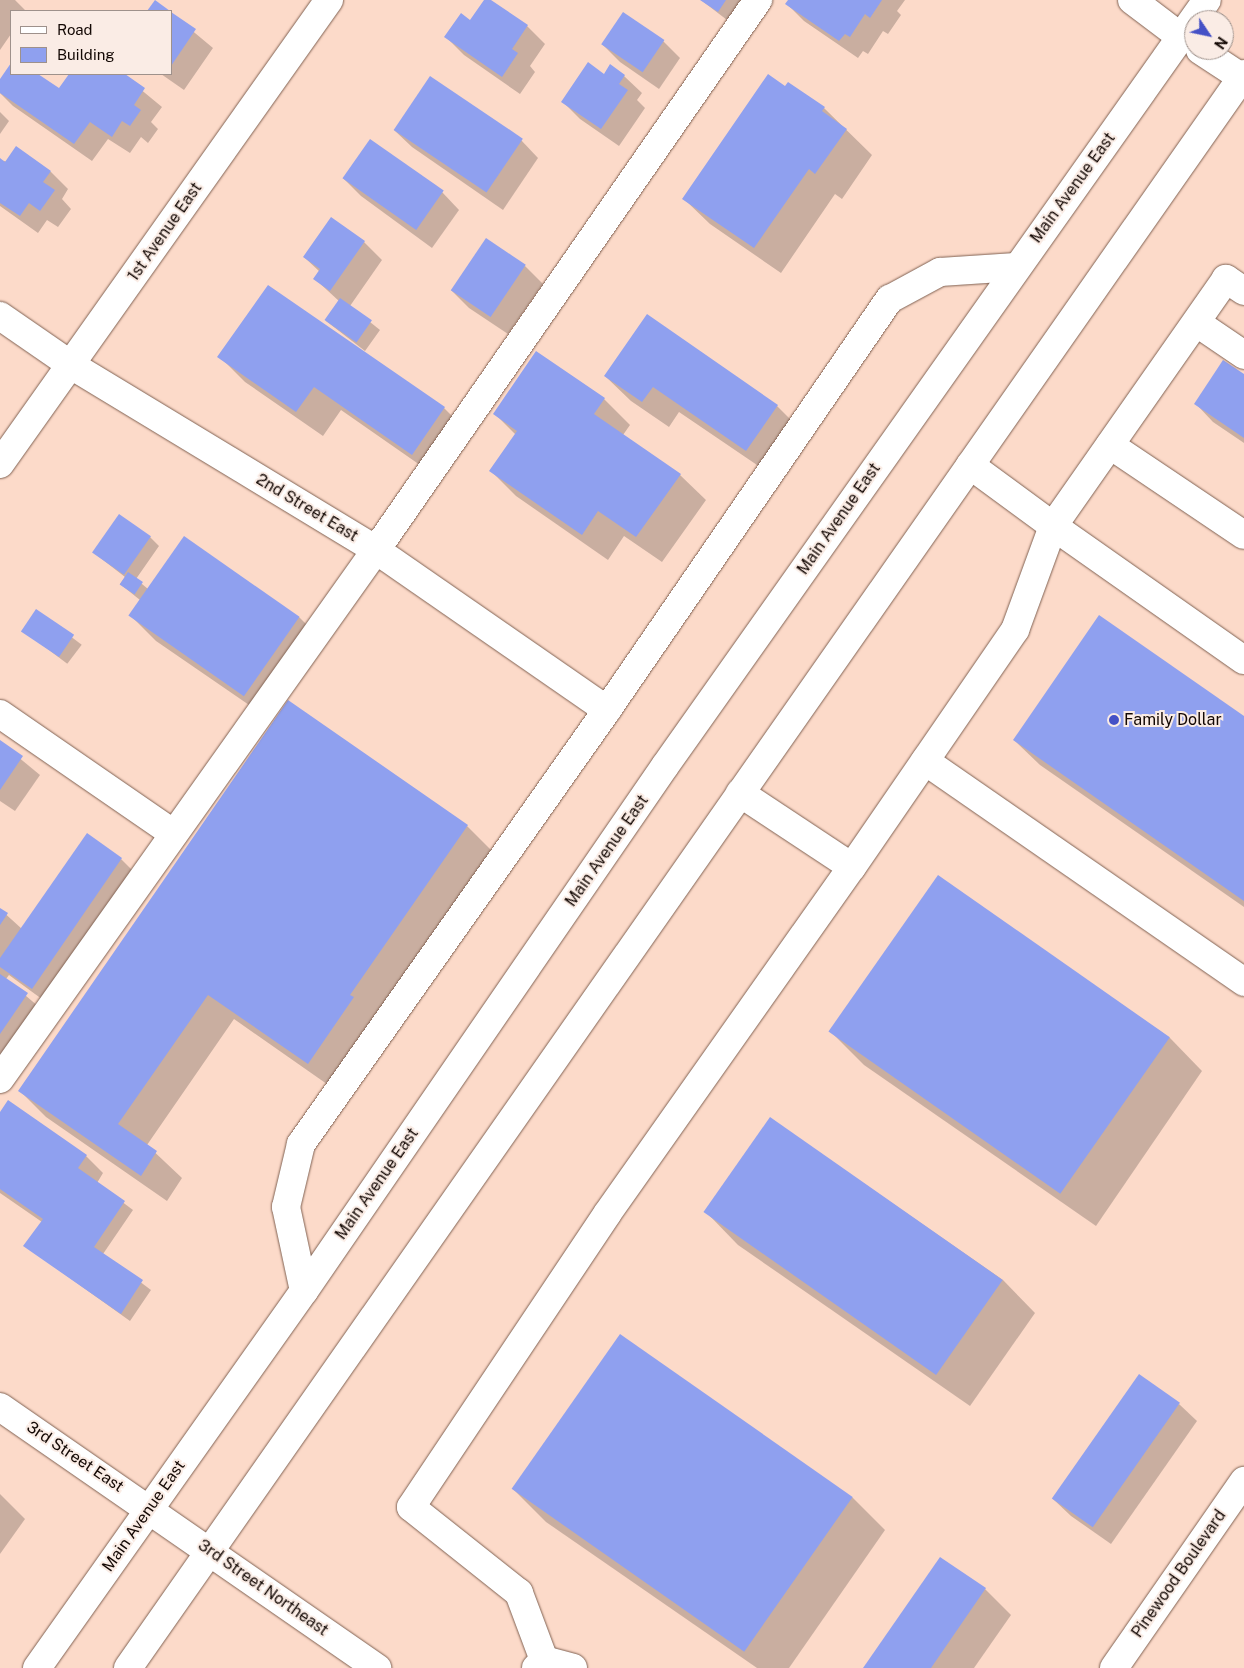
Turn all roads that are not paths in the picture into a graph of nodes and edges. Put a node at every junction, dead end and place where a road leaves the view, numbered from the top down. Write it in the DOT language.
graph roads {
  1 [pos="329,0"];
  2 [pos="758,0"];
  3 [pos="1132,0"];
  4 [pos="1184,38"];
  5 [pos="1184,54"];
  6 [pos="1217,60"];
  7 [pos="1243,77"];
  8 [pos="1016,268"];
  9 [pos="1244,291"];
  10 [pos="0,316"];
  11 [pos="1196,323"];
  12 [pos="1244,355"];
  13 [pos="71,365"];
  14 [pos="1110,445"];
  15 [pos="0,464"];
  16 [pos="970,465"];
  17 [pos="1053,526"];
  18 [pos="1244,535"];
  19 [pos="376,550"];
  20 [pos="1244,660"];
  21 [pos="607,710"];
  22 [pos="0,714"];
  23 [pos="925,761"];
  24 [pos="740,793"];
  25 [pos="174,834"];
  26 [pos="852,868"];
  27 [pos="1244,982"];
  28 [pos="0,1079"];
  29 [pos="304,1290"];
  30 [pos="0,1407"];
  31 [pos="1244,1481"];
  32 [pos="150,1508"];
  33 [pos="210,1551"];
  34 [pos="540,1664"];
  35 [pos="38,1668"];
  36 [pos="128,1668"];
  37 [pos="377,1668"];
  38 [pos="573,1668"];
  39 [pos="1114,1668"];
  1 -- 13 [label="street, 1st Avenue East"];
  2 -- 19 [label="street"];
  3 -- 4 [label="street"];
  5 -- 8 [label="street, Main Avenue East"];
  6 -- 7 [label="street"];
  7 -- 16 [label="street"];
  8 -- 21 [label="street"];
  8 -- 29 [label="street, Main Avenue East"];
  9 -- 11 [label="street"];
  10 -- 13 [label="street, 2nd Street East"];
  11 -- 12 [label="street"];
  11 -- 14 [label="street"];
  13 -- 15 [label="street, 1st Avenue East"];
  13 -- 19 [label="street, 2nd Street East"];
  14 -- 17 [label="street"];
  14 -- 18 [label="street"];
  16 -- 17 [label="street"];
  16 -- 24 [label="street"];
  17 -- 20 [label="street"];
  17 -- 23 [label="street"];
  19 -- 21 [label="street, 2nd Street East"];
  19 -- 25 [label="street"];
  21 -- 29 [label="street"];
  22 -- 25 [label="street"];
  23 -- 26 [label="street"];
  23 -- 27 [label="street"];
  24 -- 26 [label="street"];
  24 -- 33 [label="street"];
  25 -- 28 [label="street"];
  26 -- 34 [label="street"];
  29 -- 32 [label="street, Main Avenue East"];
  30 -- 32 [label="street, 3rd Street East"];
  31 -- 39 [label="street, Pinewood Boulevard"];
  32 -- 33 [label="street, 3rd Street Northeast"];
  32 -- 35 [label="street, Main Avenue East"];
  33 -- 36 [label="street"];
  33 -- 37 [label="street, 3rd Street Northeast"];
  34 -- 38 [label="street"];
}
